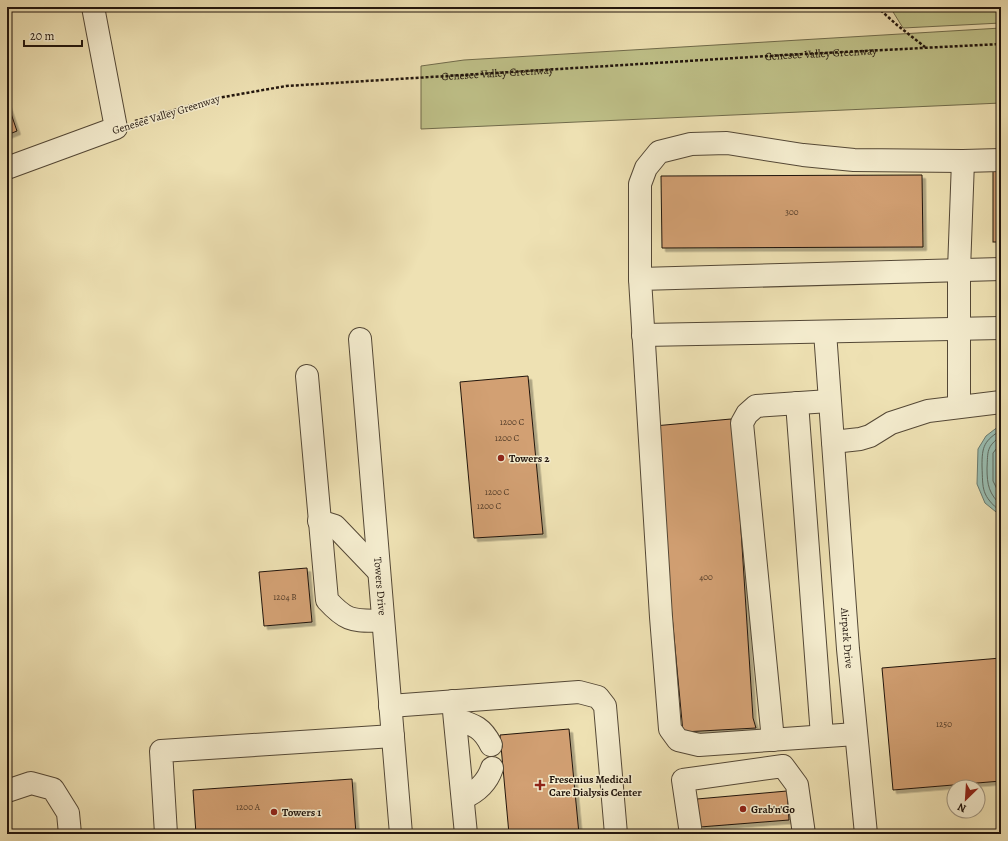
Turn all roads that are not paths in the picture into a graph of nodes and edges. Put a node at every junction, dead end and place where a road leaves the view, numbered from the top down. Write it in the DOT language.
graph roads {
  1 [pos="93,7"];
  2 [pos="1001,160"];
  3 [pos="963,161"];
  4 [pos="7,168"];
  5 [pos="1001,269"];
  6 [pos="959,270"];
  7 [pos="640,279"];
  8 [pos="1001,328"];
  9 [pos="958,329"];
  10 [pos="825,332"];
  11 [pos="643,335"];
  12 [pos="360,339"];
  13 [pos="307,376"];
  14 [pos="829,401"];
  15 [pos="1001,402"];
  16 [pos="797,403"];
  17 [pos="958,406"];
  18 [pos="833,442"];
  19 [pos="319,521"];
  20 [pos="379,572"];
  21 [pos="383,621"];
  22 [pos="390,706"];
  23 [pos="454,710"];
  24 [pos="856,734"];
  25 [pos="393,736"];
  26 [pos="822,736"];
  27 [pos="773,740"];
  28 [pos="491,746"];
  29 [pos="492,768"];
  30 [pos="7,791"];
  31 [pos="463,798"];
  32 [pos="70,834"];
  33 [pos="166,834"];
  34 [pos="401,834"];
  35 [pos="466,834"];
  36 [pos="616,834"];
  37 [pos="691,834"];
  38 [pos="804,834"];
  39 [pos="866,834"];
  1 -- 4 [label="street, Genesee Valley Greenway"];
  2 -- 3 [label="street"];
  3 -- 6 [label="street"];
  3 -- 7 [label="street"];
  5 -- 6 [label="street"];
  6 -- 7 [label="street"];
  6 -- 9 [label="street"];
  7 -- 11 [label="street"];
  8 -- 9 [label="street"];
  9 -- 10 [label="street"];
  9 -- 17 [label="street"];
  10 -- 11 [label="street"];
  10 -- 14 [label="street, Airpark Drive"];
  11 -- 27 [label="street"];
  12 -- 20 [label="street, Towers Drive"];
  13 -- 19 [label="street"];
  14 -- 16 [label="street"];
  14 -- 18 [label="street, Airpark Drive"];
  15 -- 17 [label="street"];
  16 -- 26 [label="street"];
  16 -- 27 [label="street"];
  17 -- 18 [label="street"];
  18 -- 24 [label="street, Airpark Drive"];
  19 -- 20 [label="street"];
  19 -- 21 [label="street"];
  20 -- 21 [label="street, Towers Drive"];
  21 -- 22 [label="street, Towers Drive"];
  22 -- 23 [label="street"];
  22 -- 25 [label="street, Towers Drive"];
  23 -- 28 [label="street"];
  23 -- 31 [label="street"];
  23 -- 36 [label="street"];
  24 -- 26 [label="street"];
  24 -- 39 [label="street, Airpark Drive"];
  25 -- 33 [label="street"];
  25 -- 34 [label="street, Towers Drive"];
  26 -- 27 [label="street"];
  29 -- 31 [label="street"];
  30 -- 32 [label="street"];
  31 -- 35 [label="street"];
  37 -- 38 [label="street"];
}
